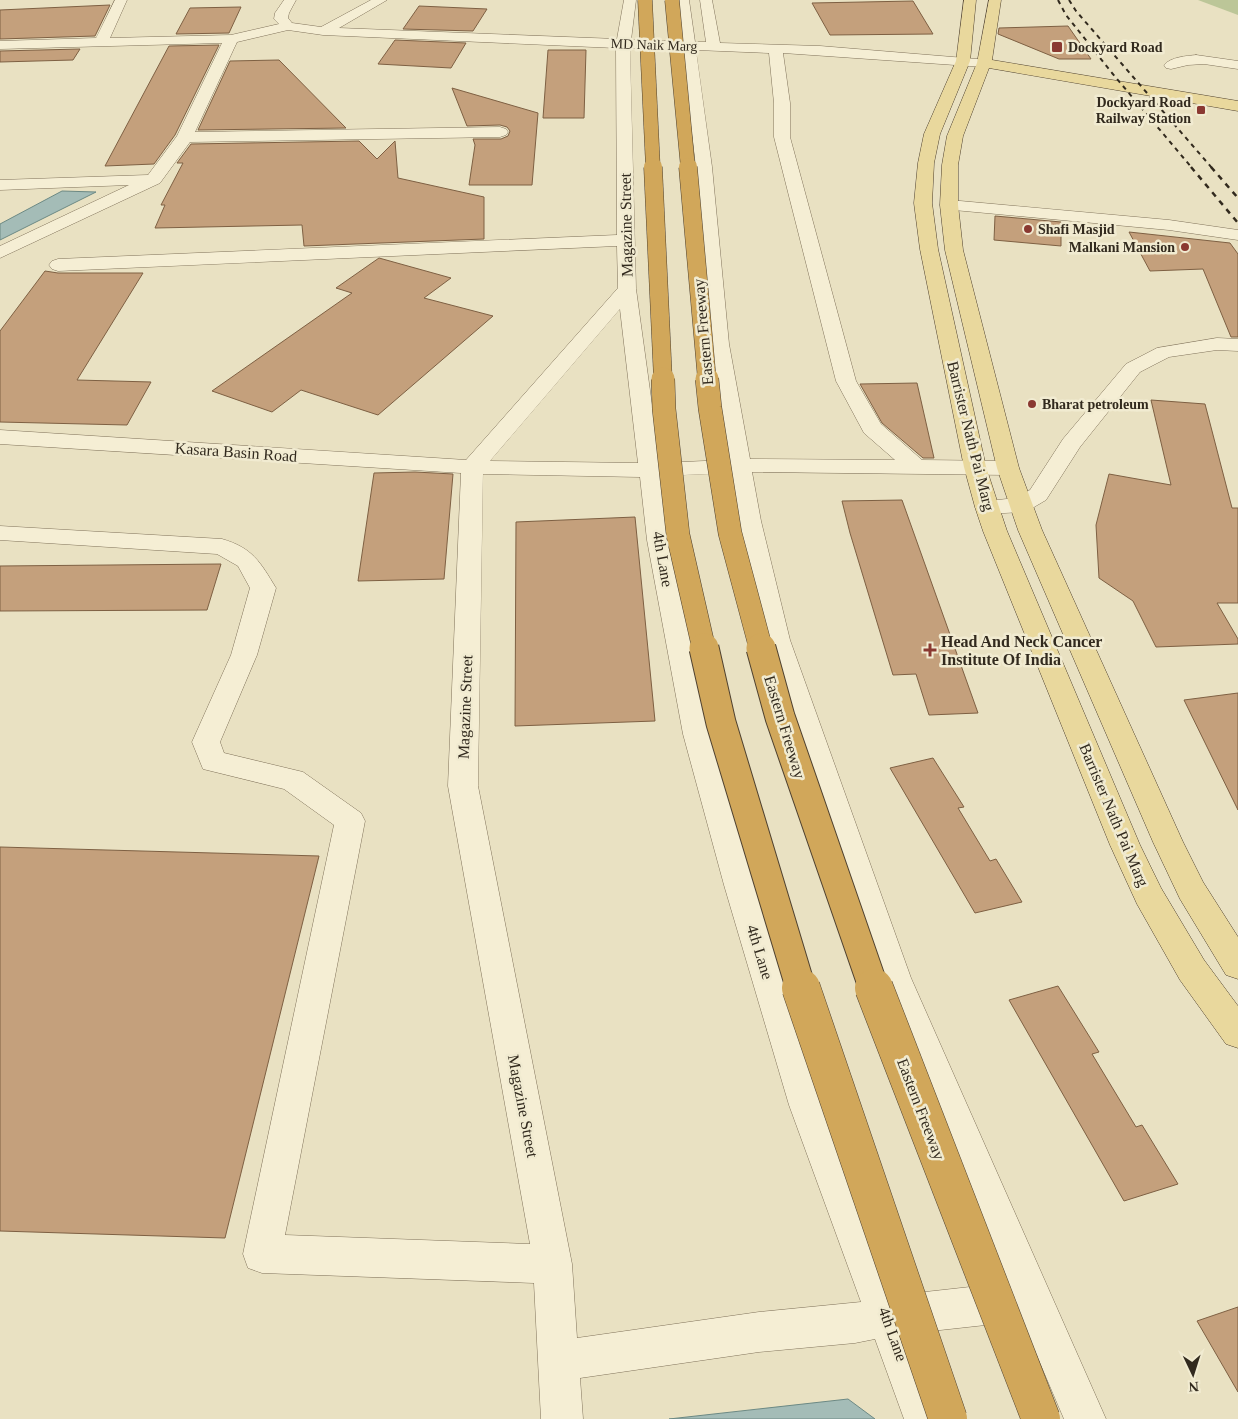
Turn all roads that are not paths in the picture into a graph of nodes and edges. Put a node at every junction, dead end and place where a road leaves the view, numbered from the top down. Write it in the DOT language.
graph roads {
  1 [pos="121,0"];
  2 [pos="290,0"];
  3 [pos="381,0"];
  4 [pos="630,0"];
  5 [pos="645,0"];
  6 [pos="672,0"];
  7 [pos="683,0"];
  8 [pos="706,0"];
  9 [pos="970,0"];
  10 [pos="995,0"];
  11 [pos="288,26"];
  12 [pos="108,27"];
  13 [pos="88,28"];
  14 [pos="323,30"];
  15 [pos="231,39"];
  16 [pos="101,42"];
  17 [pos="623,44"];
  18 [pos="0,45"];
  19 [pos="688,46"];
  20 [pos="714,47"];
  21 [pos="775,48"];
  22 [pos="973,62"];
  23 [pos="1171,64"];
  24 [pos="1238,65"];
  25 [pos="1236,103"];
  26 [pos="500,132"];
  27 [pos="185,137"];
  28 [pos="154,179"];
  29 [pos="0,185"];
  30 [pos="949,205"];
  31 [pos="1238,235"];
  32 [pos="626,240"];
  33 [pos="0,253"];
  34 [pos="58,265"];
  35 [pos="627,289"];
  36 [pos="1238,345"];
  37 [pos="0,437"];
  38 [pos="915,466"];
  39 [pos="739,467"];
  40 [pos="975,467"];
  41 [pos="472,468"];
  42 [pos="1008,468"];
  43 [pos="649,470"];
  44 [pos="1021,504"];
  45 [pos="988,507"];
  46 [pos="0,534"];
  47 [pos="1238,965"];
  48 [pos="1238,1033"];
  49 [pos="553,1264"];
  50 [pos="1035,1300"];
  51 [pos="886,1316"];
  52 [pos="558,1361"];
  53 [pos="562,1419"];
  54 [pos="925,1419"];
  55 [pos="948,1419"];
  56 [pos="1041,1419"];
  57 [pos="1085,1419"];
  1 -- 12 [label="street"];
  2 -- 11 [label="street"];
  3 -- 14 [label="street"];
  4 -- 17 [label="street"];
  5 -- 55 [label="highway, bridge"];
  6 -- 56 [label="highway, Eastern Freeway, bridge"];
  7 -- 19 [label="street"];
  8 -- 20 [label="street"];
  9 -- 22 [label="main road"];
  10 -- 22 [label="main road"];
  11 -- 14 [label="street, MD Naik Marg"];
  11 -- 15 [label="street, MD Naik Marg"];
  12 -- 13 [label="street"];
  12 -- 16 [label="street"];
  14 -- 17 [label="street, MD Naik Marg"];
  15 -- 16 [label="street, MD Naik Marg"];
  15 -- 27 [label="street"];
  16 -- 18 [label="street, MD Naik Marg"];
  17 -- 19 [label="street, MD Naik Marg"];
  17 -- 32 [label="street, Magazine Street"];
  19 -- 20 [label="street, MD Naik Marg"];
  19 -- 39 [label="street"];
  20 -- 21 [label="street, MD Naik Marg"];
  21 -- 22 [label="street, MD Naik Marg"];
  21 -- 38 [label="street"];
  22 -- 25 [label="main road"];
  22 -- 30 [label="main road, Barrister Nath Pai Marg"];
  22 -- 40 [label="main road, Barrister Nath Pai Marg"];
  23 -- 24 [label="street"];
  26 -- 27 [label="street"];
  27 -- 28 [label="street"];
  28 -- 29 [label="street"];
  28 -- 33 [label="street"];
  30 -- 31 [label="street"];
  30 -- 42 [label="main road, Barrister Nath Pai Marg"];
  32 -- 34 [label="street"];
  32 -- 35 [label="street, Magazine Street"];
  35 -- 41 [label="street, Magazine Street"];
  35 -- 43 [label="street, 4th Lane"];
  36 -- 44 [label="street"];
  37 -- 41 [label="street, Kasara Basin Road"];
  38 -- 39 [label="street, Kasara Basin Road"];
  38 -- 40 [label="street, Kasara Basin Road"];
  39 -- 43 [label="street, Kasara Basin Road"];
  39 -- 50 [label="street"];
  40 -- 42 [label="street, Kasara Basin Road"];
  40 -- 45 [label="main road, Barrister Nath Pai Marg"];
  41 -- 43 [label="street, Kasara Basin Road"];
  41 -- 49 [label="street, Magazine Street"];
  42 -- 44 [label="main road, Barrister Nath Pai Marg"];
  43 -- 51 [label="street, 4th Lane"];
  44 -- 45 [label="street"];
  44 -- 47 [label="main road, Barrister Nath Pai Marg"];
  45 -- 48 [label="main road, Barrister Nath Pai Marg"];
  46 -- 49 [label="street"];
  49 -- 52 [label="street, Magazine Street"];
  50 -- 51 [label="street"];
  50 -- 57 [label="street"];
  51 -- 52 [label="street"];
  51 -- 54 [label="street, 4th Lane"];
  52 -- 53 [label="street, Magazine Street"];
}
